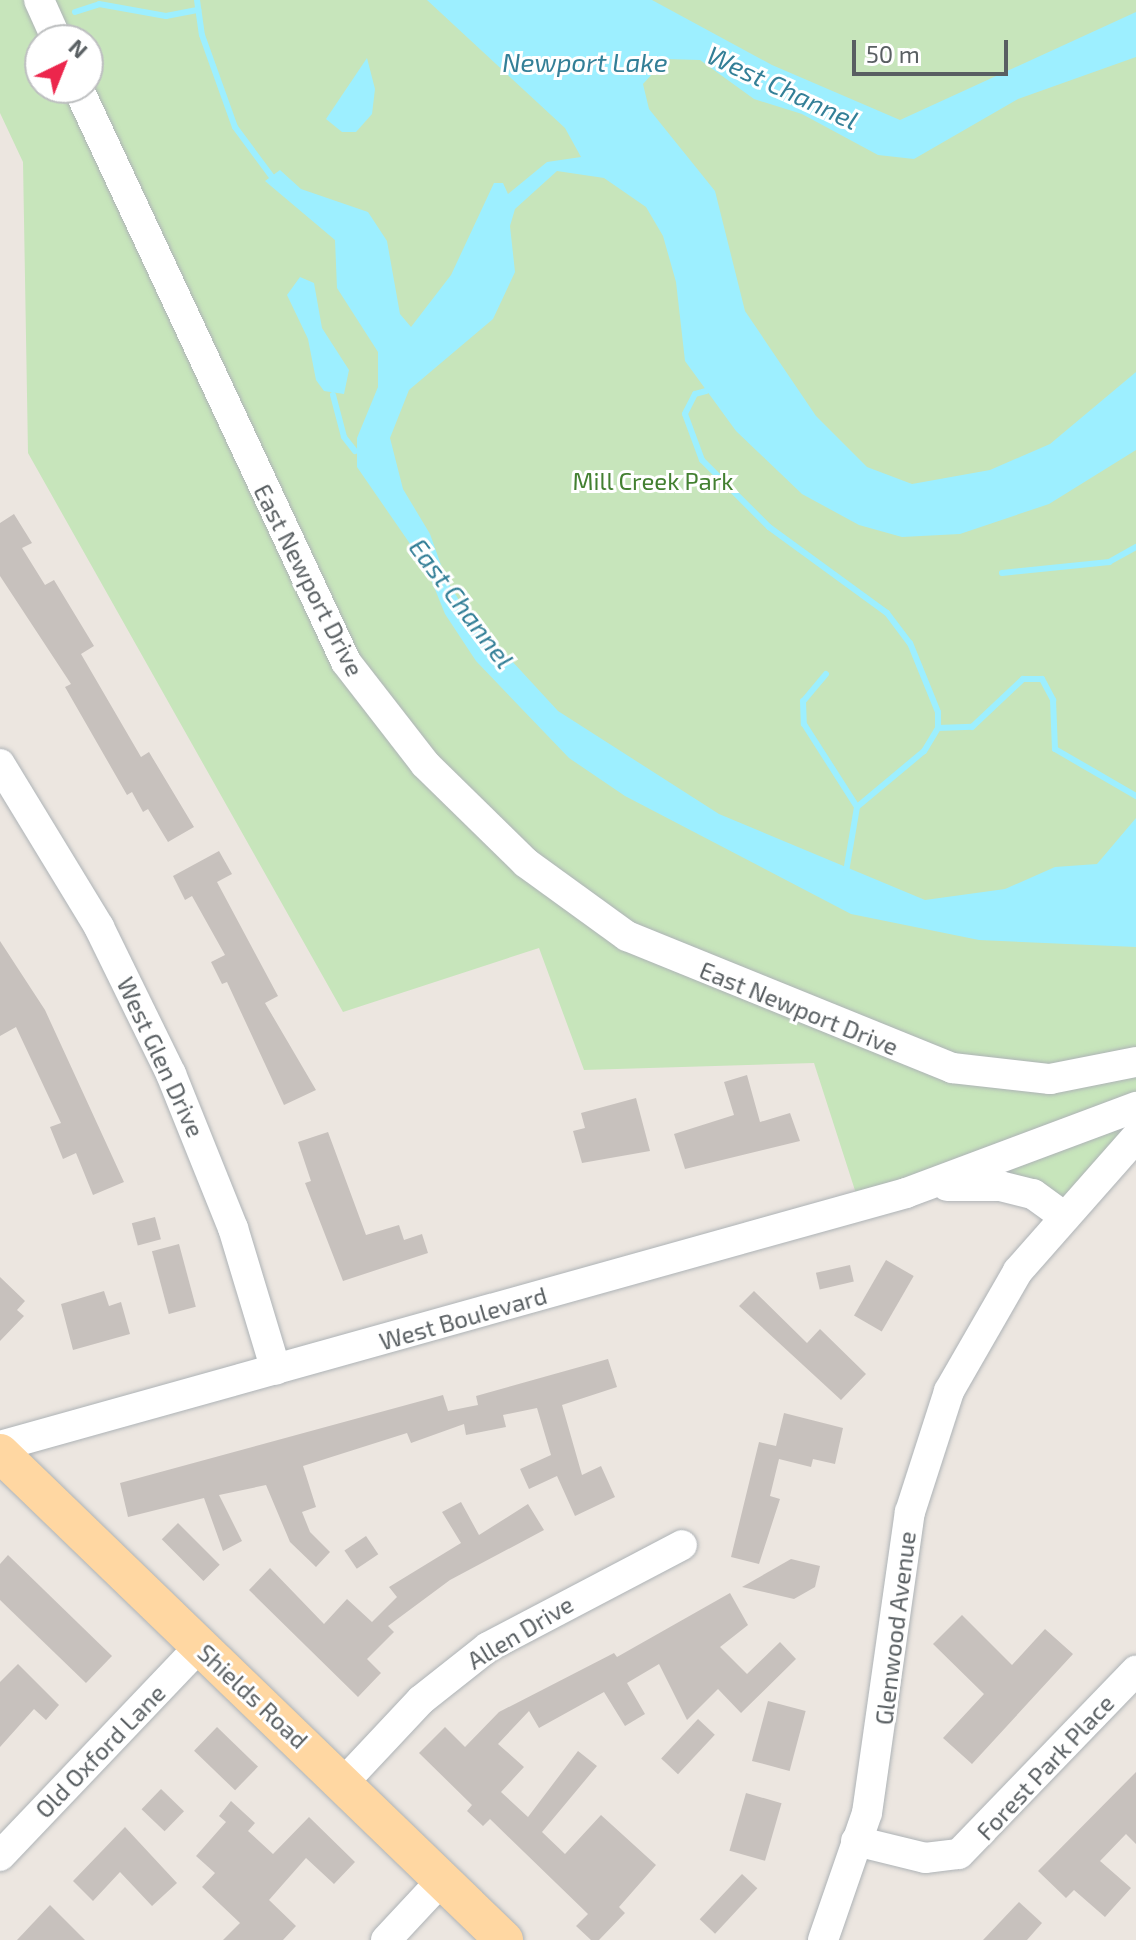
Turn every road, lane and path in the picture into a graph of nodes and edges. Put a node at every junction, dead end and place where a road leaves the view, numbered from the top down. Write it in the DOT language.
graph roads {
  1 [pos="39,0"];
  2 [pos="50,24"];
  3 [pos="85,104"];
  4 [pos="0,764"];
  5 [pos="1136,1062"];
  6 [pos="1136,1107"];
  7 [pos="1136,1137"];
  8 [pos="925,1187"];
  9 [pos="1062,1215"];
  10 [pos="276,1370"];
  11 [pos="0,1446"];
  12 [pos="0,1453"];
  13 [pos="682,1545"];
  14 [pos="200,1646"];
  15 [pos="1136,1671"];
  16 [pos="345,1781"];
  17 [pos="856,1841"];
  18 [pos="0,1856"];
  19 [pos="442,1880"];
  20 [pos="386,1940"];
  21 [pos="504,1940"];
  22 [pos="823,1940"];
  1 -- 2 [label="street"];
  3 -- 5 [label="street, East Newport Drive"];
  4 -- 10 [label="street, West Glen Drive"];
  6 -- 8 [label="street, West Boulevard"];
  7 -- 9 [label="street, Glenwood Avenue"];
  8 -- 9 [label="street, West Boulevard"];
  8 -- 10 [label="street, West Boulevard"];
  9 -- 17 [label="street, Glenwood Avenue"];
  10 -- 11 [label="street, West Boulevard"];
  12 -- 14 [label="main road, Shields Road"];
  13 -- 16 [label="street, Allen Drive"];
  14 -- 16 [label="main road, Shields Road"];
  14 -- 18 [label="street, Old Oxford Lane"];
  15 -- 17 [label="street, Forest Park Place"];
  16 -- 19 [label="main road, Shields Road"];
  17 -- 22 [label="street, Glenwood Avenue"];
  19 -- 20 [label="street"];
  19 -- 21 [label="main road, Shields Road"];
}
